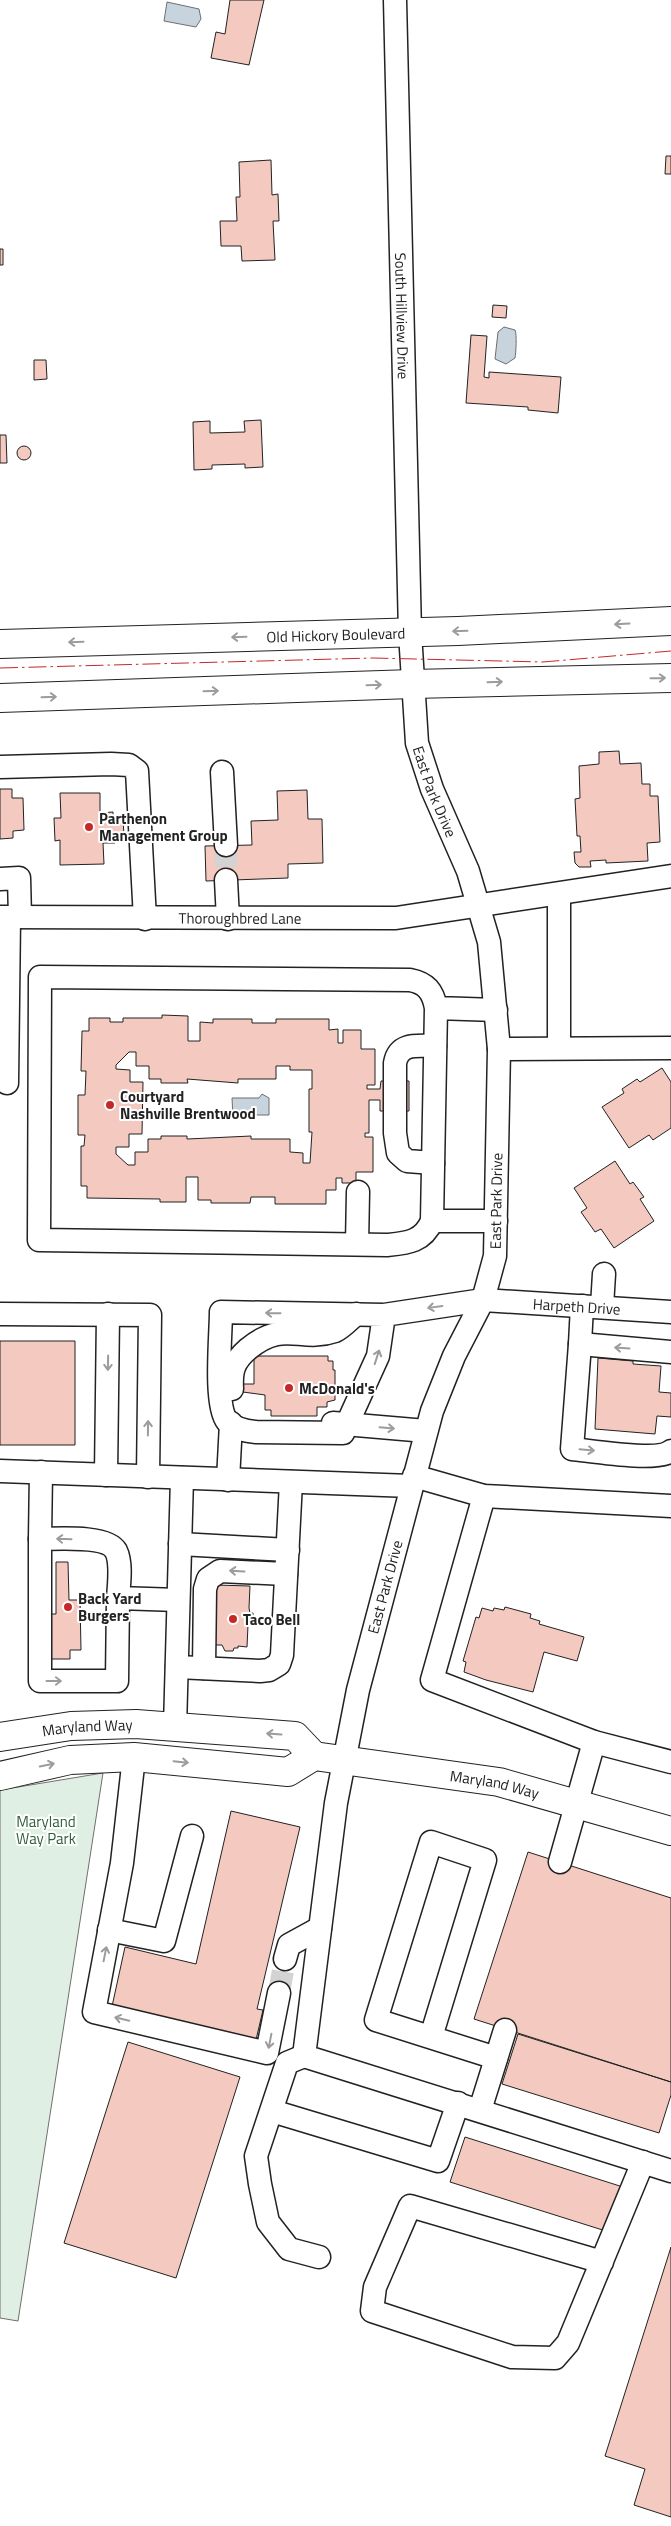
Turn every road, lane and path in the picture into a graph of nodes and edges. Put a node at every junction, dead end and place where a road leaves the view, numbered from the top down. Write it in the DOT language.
graph roads {
  1 [pos="395,0"];
  2 [pos="671,621"];
  3 [pos="410,633"];
  4 [pos="0,644"];
  5 [pos="671,678"];
  6 [pos="412,684"];
  7 [pos="0,698"];
  8 [pos="0,767"];
  9 [pos="222,772"];
  10 [pos="226,846"];
  11 [pos="671,876"];
  12 [pos="0,878"];
  13 [pos="226,880"];
  14 [pos="559,895"];
  15 [pos="480,906"];
  16 [pos="10,917"];
  17 [pos="144,919"];
  18 [pos="228,920"];
  19 [pos="6,970"];
  20 [pos="40,977"];
  21 [pos="436,1008"];
  22 [pos="496,1010"];
  23 [pos="435,1046"];
  24 [pos="559,1048"];
  25 [pos="671,1048"];
  26 [pos="498,1049"];
  27 [pos="7,1083"];
  28 [pos="433,1164"];
  29 [pos="358,1192"];
  30 [pos="432,1221"];
  31 [pos="496,1221"];
  32 [pos="357,1244"];
  33 [pos="604,1274"];
  34 [pos="483,1300"];
  35 [pos="592,1306"];
  36 [pos="671,1312"];
  37 [pos="0,1314"];
  38 [pos="108,1314"];
  39 [pos="356,1314"];
  40 [pos="384,1315"];
  41 [pos="580,1344"];
  42 [pos="671,1352"];
  43 [pos="231,1423"];
  44 [pos="347,1425"];
  45 [pos="426,1431"];
  46 [pos="671,1451"];
  47 [pos="0,1471"];
  48 [pos="41,1472"];
  49 [pos="106,1475"];
  50 [pos="148,1477"];
  51 [pos="182,1478"];
  52 [pos="228,1480"];
  53 [pos="413,1481"];
  54 [pos="292,1482"];
  55 [pos="484,1496"];
  56 [pos="671,1506"];
  57 [pos="40,1539"];
  58 [pos="180,1544"];
  59 [pos="288,1550"];
  60 [pos="286,1574"];
  61 [pos="118,1598"];
  62 [pos="178,1600"];
  63 [pos="177,1667"];
  64 [pos="204,1668"];
  65 [pos="175,1727"];
  66 [pos="0,1737"];
  67 [pos="594,1742"];
  68 [pos="314,1756"];
  69 [pos="134,1758"];
  70 [pos="345,1760"];
  71 [pos="671,1762"];
  72 [pos="0,1776"];
  73 [pos="576,1804"];
  74 [pos="671,1831"];
  75 [pos="192,1836"];
  76 [pos="560,1862"];
  77 [pos="320,1928"];
  78 [pos="109,1930"];
  79 [pos="285,1959"];
  80 [pos="279,1993"];
  81 [pos="505,2030"];
  82 [pos="431,2037"];
  83 [pos="304,2056"];
  84 [pos="496,2058"];
  85 [pos="458,2103"];
  86 [pos="272,2110"];
  87 [pos="480,2110"];
  88 [pos="643,2162"];
  89 [pos="669,2164"];
  90 [pos="319,2257"];
  91 [pos="602,2262"];
  1 -- 3 [label="street, South Hillview Drive"];
  2 -- 3 [label="main road, Old Hickory Boulevard, one-way"];
  3 -- 4 [label="main road, Old Hickory Boulevard, one-way"];
  3 -- 6 [label="street, East Park Drive"];
  6 -- 5 [label="main road, one-way"];
  7 -- 6 [label="main road, one-way"];
  6 -- 15 [label="street, East Park Drive"];
  8 -- 17 [label="street"];
  9 -- 10 [label="street"];
  11 -- 14 [label="street, Thoroughbred Lane"];
  12 -- 16 [label="street"];
  13 -- 18 [label="street"];
  14 -- 15 [label="street, Thoroughbred Lane"];
  14 -- 24 [label="street"];
  15 -- 18 [label="street, Thoroughbred Lane"];
  15 -- 22 [label="street, East Park Drive"];
  16 -- 17 [label="street, Thoroughbred Lane"];
  16 -- 19 [label="street"];
  17 -- 18 [label="street, Thoroughbred Lane"];
  19 -- 20 [label="street"];
  19 -- 27 [label="street"];
  20 -- 21 [label="street"];
  20 -- 32 [label="street"];
  21 -- 22 [label="street"];
  21 -- 23 [label="street"];
  22 -- 26 [label="street, East Park Drive"];
  23 -- 28 [label="street"];
  23 -- 28 [label="street"];
  24 -- 25 [label="street"];
  24 -- 26 [label="street"];
  26 -- 31 [label="street, East Park Drive"];
  28 -- 30 [label="street"];
  29 -- 32 [label="street"];
  30 -- 31 [label="street"];
  30 -- 32 [label="street"];
  31 -- 34 [label="street, East Park Drive"];
  33 -- 35 [label="street"];
  34 -- 35 [label="street, Harpeth Drive"];
  34 -- 40 [label="street, Harpeth Drive, one-way"];
  34 -- 45 [label="street, East Park Drive"];
  35 -- 36 [label="street, Harpeth Drive"];
  35 -- 41 [label="street"];
  37 -- 38 [label="street"];
  38 -- 49 [label="street, one-way"];
  50 -- 38 [label="street, one-way"];
  39 -- 40 [label="street, Harpeth Drive"];
  39 -- 43 [label="street, Harpeth Drive, one-way"];
  39 -- 44 [label="street"];
  44 -- 40 [label="street, one-way"];
  42 -- 41 [label="street, one-way"];
  41 -- 46 [label="street, one-way"];
  43 -- 44 [label="street"];
  43 -- 52 [label="street"];
  44 -- 45 [label="street, one-way"];
  45 -- 53 [label="street, East Park Drive"];
  47 -- 48 [label="street"];
  48 -- 49 [label="street"];
  48 -- 57 [label="street"];
  49 -- 50 [label="street"];
  50 -- 51 [label="street"];
  51 -- 52 [label="street"];
  51 -- 58 [label="street"];
  52 -- 54 [label="street"];
  53 -- 54 [label="street"];
  53 -- 55 [label="street"];
  53 -- 70 [label="street, East Park Drive"];
  54 -- 59 [label="street"];
  55 -- 56 [label="street"];
  55 -- 67 [label="street"];
  61 -- 57 [label="street, one-way"];
  57 -- 61 [label="street, one-way"];
  58 -- 59 [label="street"];
  58 -- 62 [label="street"];
  59 -- 60 [label="street"];
  60 -- 64 [label="street"];
  60 -- 64 [label="street, one-way"];
  61 -- 62 [label="street"];
  62 -- 63 [label="street"];
  63 -- 64 [label="street"];
  63 -- 65 [label="street"];
  65 -- 66 [label="main road, Maryland Way"];
  68 -- 65 [label="main road, Maryland Way, one-way"];
  67 -- 71 [label="street"];
  67 -- 73 [label="street"];
  69 -- 68 [label="main road, Maryland Way, one-way"];
  68 -- 70 [label="main road, Maryland Way"];
  72 -- 69 [label="main road, Maryland Way, one-way"];
  69 -- 78 [label="street"];
  70 -- 73 [label="main road, Maryland Way"];
  70 -- 77 [label="street, East Park Drive"];
  73 -- 74 [label="main road, Maryland Way"];
  73 -- 76 [label="street"];
  75 -- 78 [label="street"];
  77 -- 79 [label="street"];
  77 -- 83 [label="street, East Park Drive"];
  80 -- 78 [label="street, one-way"];
  81 -- 84 [label="street"];
  82 -- 82 [label="street"];
  82 -- 84 [label="street"];
  83 -- 85 [label="street"];
  83 -- 86 [label="street"];
  84 -- 87 [label="street"];
  85 -- 86 [label="street"];
  85 -- 87 [label="street"];
  86 -- 90 [label="street"];
  87 -- 88 [label="street"];
  88 -- 89 [label="street"];
  88 -- 91 [label="street"];
  91 -- 91 [label="street"];
}
